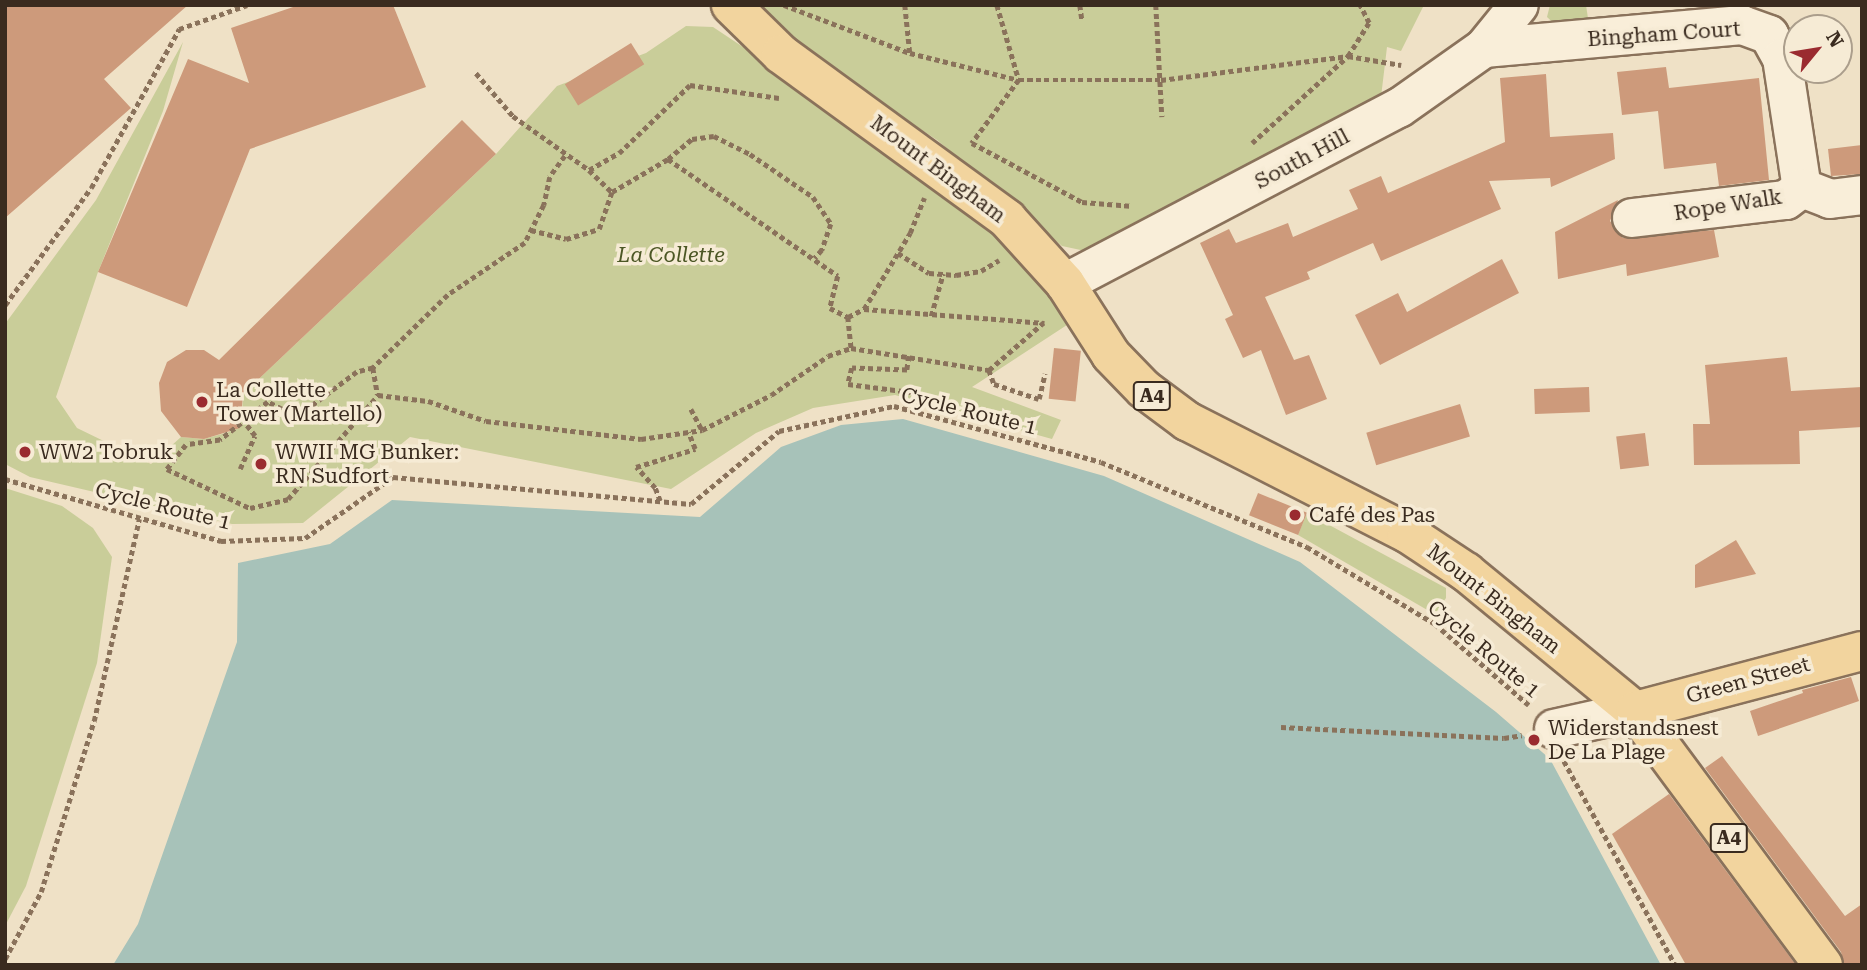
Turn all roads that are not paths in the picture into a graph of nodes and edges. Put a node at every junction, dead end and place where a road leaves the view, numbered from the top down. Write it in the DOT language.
graph roads {
  1 [pos="731,5"];
  2 [pos="1518,5"];
  3 [pos="1484,48"];
  4 [pos="1802,188"];
  5 [pos="1862,195"];
  6 [pos="1632,218"];
  7 [pos="1054,298"];
  8 [pos="1862,651"];
  9 [pos="1636,711"];
  10 [pos="1554,729"];
  11 [pos="1823,965"];
  1 -- 7 [label="main road, Mount Bingham / A4"];
  2 -- 3 [label="street, South Hill"];
  3 -- 4 [label="street, Bingham Court"];
  3 -- 7 [label="street, South Hill"];
  4 -- 5 [label="street, Rope Walk"];
  4 -- 6 [label="street, Rope Walk"];
  7 -- 9 [label="main road, Mount Bingham / A4"];
  8 -- 9 [label="main road, Green Street"];
  9 -- 10 [label="street"];
  9 -- 11 [label="main road, A4"];
}
